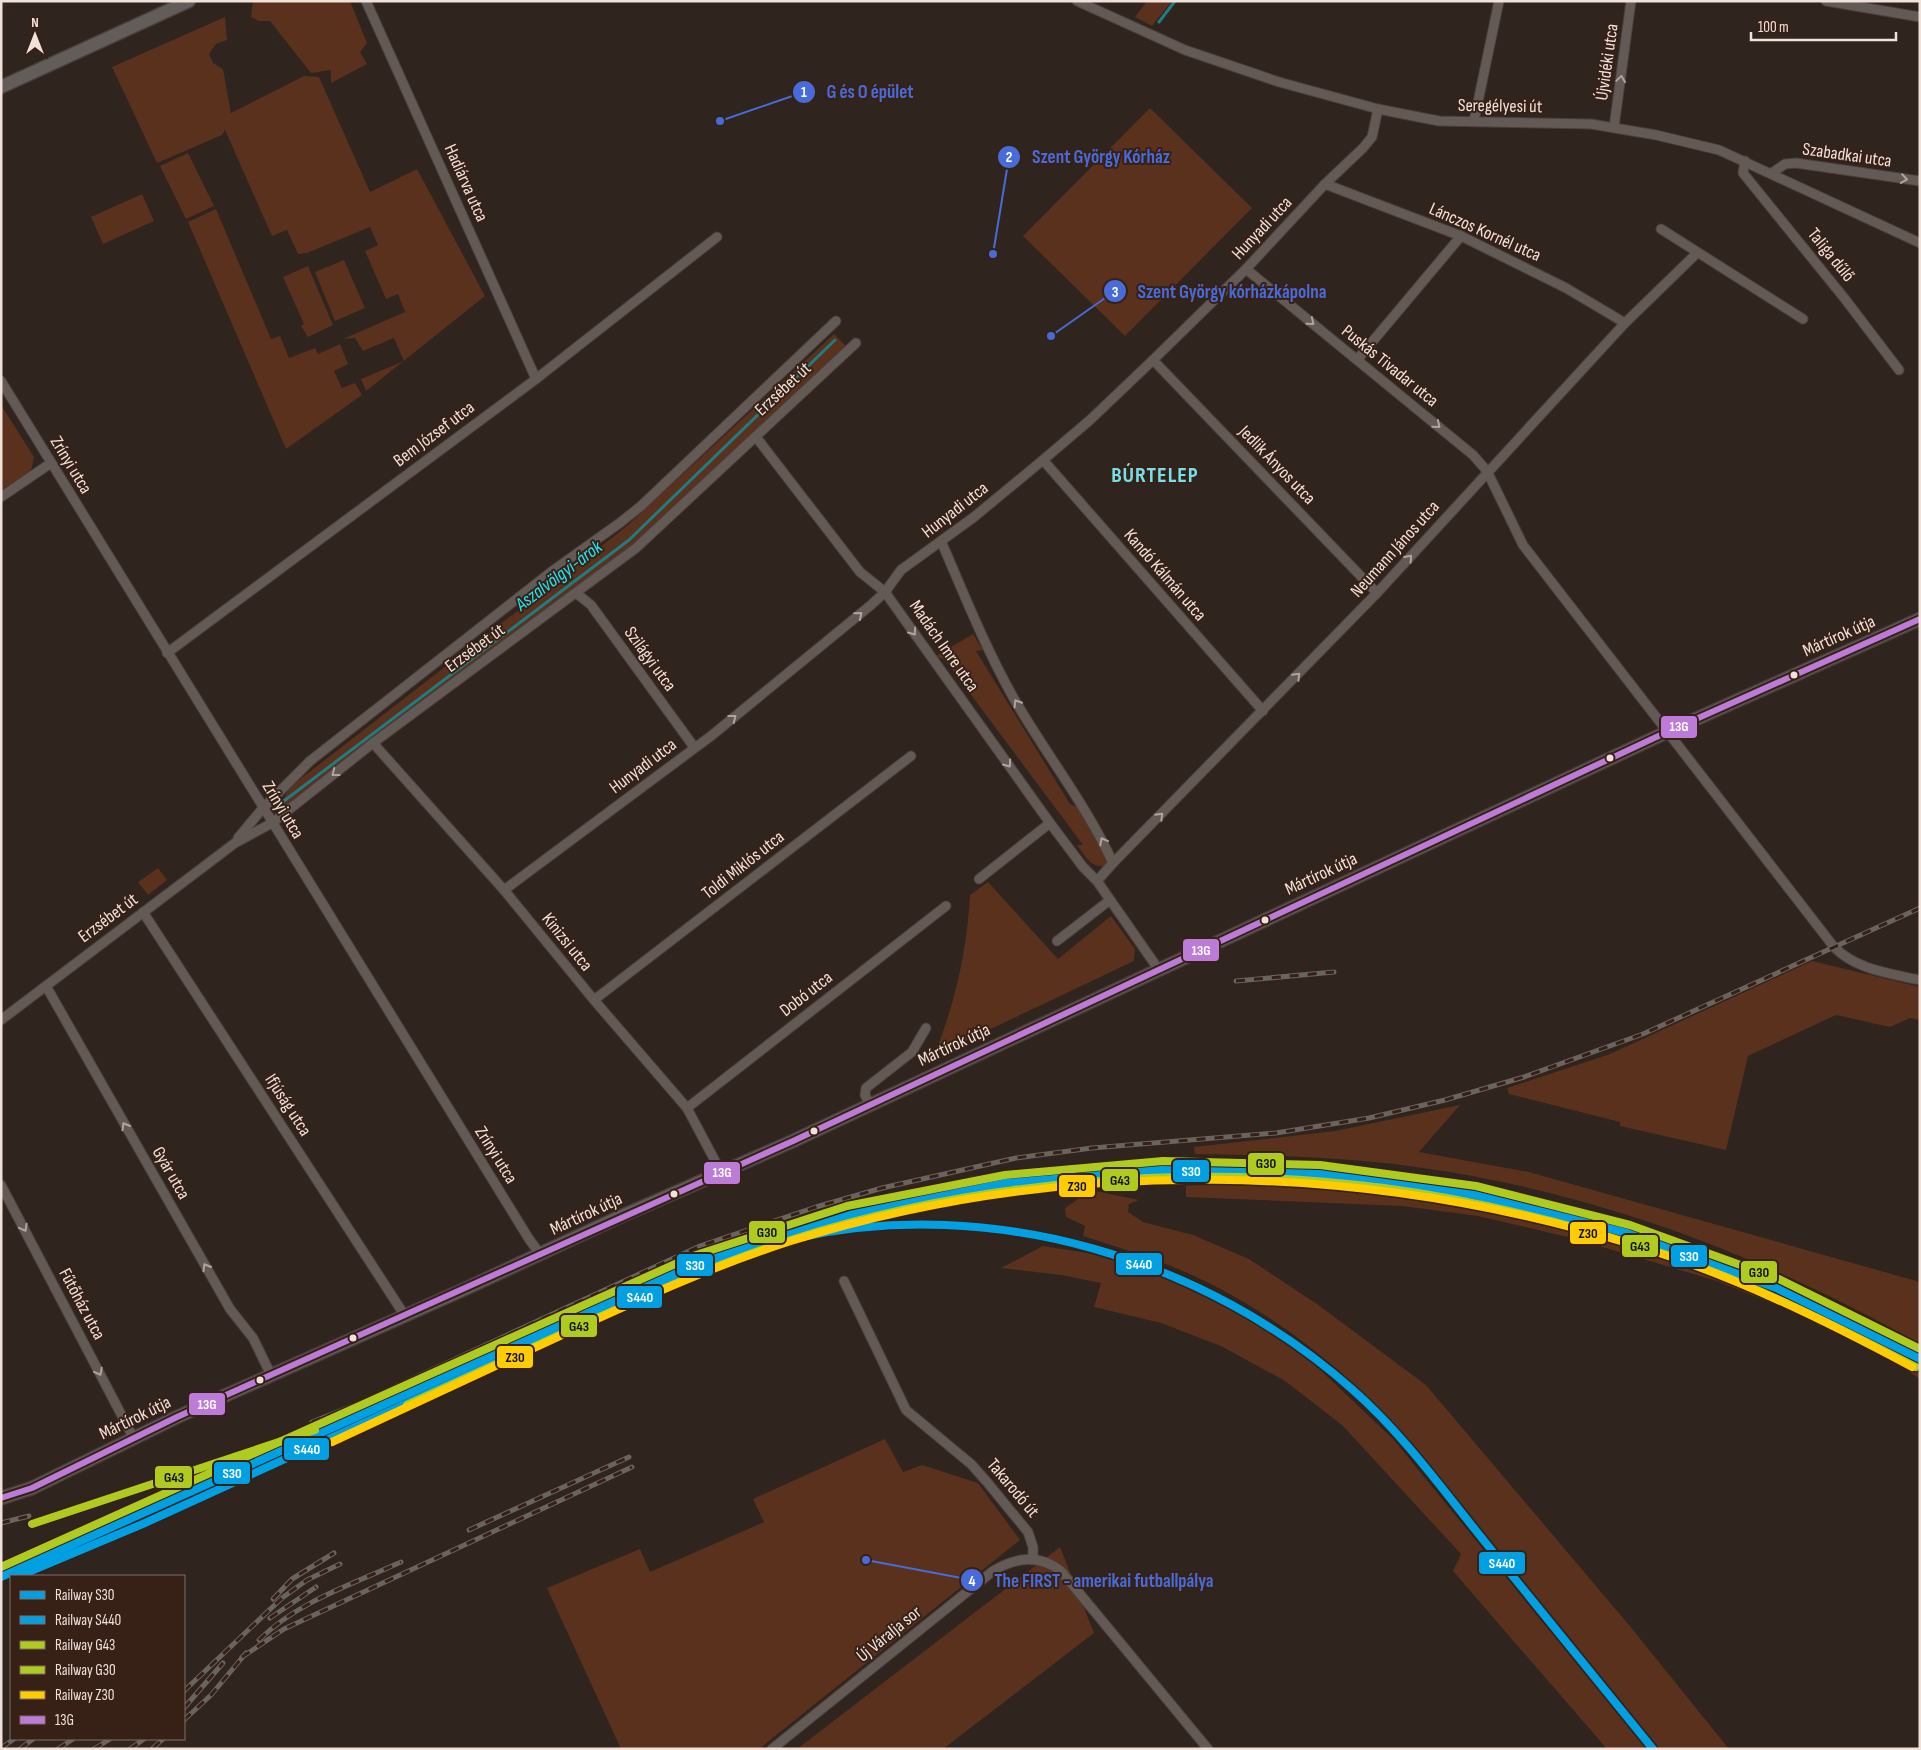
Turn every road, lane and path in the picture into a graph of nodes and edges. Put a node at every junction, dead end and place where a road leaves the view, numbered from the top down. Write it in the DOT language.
graph roads {
  1 [pos="189,1"];
  2 [pos="366,1"];
  3 [pos="1077,1"];
  4 [pos="1499,1"];
  5 [pos="1632,1"];
  6 [pos="1826,1"];
  7 [pos="1920,17"];
  8 [pos="1,87"];
  9 [pos="1378,109"];
  10 [pos="1474,121"];
  11 [pos="1614,127"];
  12 [pos="1745,160"];
  13 [pos="1772,173"];
  14 [pos="1920,181"];
  15 [pos="1325,184"];
  16 [pos="1661,229"];
  17 [pos="1460,236"];
  18 [pos="717,237"];
  19 [pos="1920,243"];
  20 [pos="1697,253"];
  21 [pos="1246,269"];
  22 [pos="1803,319"];
  23 [pos="836,321"];
  24 [pos="1625,323"];
  25 [pos="856,343"];
  26 [pos="1153,360"];
  27 [pos="1356,360"];
  28 [pos="1899,370"];
  29 [pos="536,379"];
  30 [pos="1,382"];
  31 [pos="756,437"];
  32 [pos="1043,460"];
  33 [pos="51,463"];
  34 [pos="1487,471"];
  35 [pos="1,496"];
  36 [pos="942,542"];
  37 [pos="885,592"];
  38 [pos="1377,593"];
  39 [pos="576,594"];
  40 [pos="1920,619"];
  41 [pos="167,653"];
  42 [pos="1263,711"];
  43 [pos="1666,732"];
  44 [pos="373,743"];
  45 [pos="694,747"];
  46 [pos="911,756"];
  47 [pos="263,808"];
  48 [pos="272,823"];
  49 [pos="1050,823"];
  50 [pos="235,842"];
  51 [pos="1114,863"];
  52 [pos="979,879"];
  53 [pos="1097,881"];
  54 [pos="504,890"];
  55 [pos="1110,900"];
  56 [pos="946,906"];
  57 [pos="143,912"];
  58 [pos="1057,941"];
  59 [pos="1159,970"];
  60 [pos="1920,980"];
  61 [pos="46,986"];
  62 [pos="594,1000"];
  63 [pos="1,1020"];
  64 [pos="926,1028"];
  65 [pos="870,1105"];
  66 [pos="687,1108"];
  67 [pos="721,1172"];
  68 [pos="1,1185"];
  69 [pos="540,1254"];
  70 [pos="844,1281"];
  71 [pos="405,1316"];
  72 [pos="271,1375"];
  73 [pos="133,1438"];
  74 [pos="1,1498"];
  75 [pos="1033,1558"];
  76 [pos="772,1749"];
  77 [pos="1208,1749"];
  1 -- 8 [label="street"];
  2 -- 29 [label="street, Hadiárva utca"];
  3 -- 9 [label="street, Seregélyesi út"];
  4 -- 10 [label="street"];
  11 -- 5 [label="street, Újvidéki utca, one-way"];
  6 -- 7 [label="street"];
  9 -- 10 [label="street, Seregélyesi út"];
  9 -- 15 [label="street, Hunyadi utca"];
  10 -- 11 [label="street, Seregélyesi út"];
  11 -- 12 [label="street, Seregélyesi út"];
  12 -- 13 [label="street, Seregélyesi út"];
  12 -- 28 [label="street, Taliga dűlő"];
  13 -- 14 [label="street, Szabadkai utca, one-way"];
  13 -- 19 [label="street, Seregélyesi út"];
  15 -- 17 [label="street, Lánczos Kornél utca"];
  15 -- 21 [label="street, Hunyadi utca"];
  16 -- 20 [label="street"];
  17 -- 24 [label="street, Lánczos Kornél utca"];
  17 -- 27 [label="street"];
  18 -- 29 [label="street, Bem József utca"];
  20 -- 22 [label="street"];
  20 -- 24 [label="street, Neumann János utca"];
  21 -- 26 [label="street, Hunyadi utca"];
  21 -- 27 [label="street, Puskás Tivadar utca, one-way"];
  23 -- 47 [label="street, Erzsébet út"];
  24 -- 34 [label="street, Neumann János utca"];
  25 -- 31 [label="street, Erzsébet út"];
  26 -- 32 [label="street, Hunyadi utca"];
  26 -- 38 [label="street, Jedlik Ányos utca"];
  27 -- 34 [label="street, Puskás Tivadar utca, one-way"];
  29 -- 41 [label="street, Bem József utca"];
  30 -- 33 [label="street, Zrínyi utca"];
  31 -- 37 [label="street, Madách Imre utca"];
  31 -- 39 [label="street, Erzsébet út"];
  32 -- 36 [label="street, Hunyadi utca"];
  32 -- 42 [label="street, Kandó Kálmán utca"];
  33 -- 35 [label="street"];
  33 -- 41 [label="street, Zrínyi utca"];
  38 -- 34 [label="street, Neumann János utca, one-way"];
  34 -- 43 [label="street, Puskás Tivadar utca"];
  36 -- 37 [label="street, Hunyadi utca"];
  51 -- 36 [label="street, Madách Imre utca, one-way"];
  45 -- 37 [label="street, Hunyadi utca, one-way"];
  37 -- 49 [label="street, Madách Imre utca, one-way"];
  42 -- 38 [label="street, Neumann János utca, one-way"];
  39 -- 44 [label="street, Erzsébet út"];
  39 -- 45 [label="street, Szilágyi utca"];
  40 -- 43 [label="street, Mártírok útja"];
  41 -- 47 [label="street, Zrínyi utca"];
  51 -- 42 [label="street, Neumann János utca, one-way"];
  43 -- 59 [label="street, Mártírok útja"];
  43 -- 60 [label="street, Puskás Tivadar utca"];
  44 -- 48 [label="street, Erzsébet út, one-way"];
  44 -- 54 [label="street, Kinizsi utca"];
  45 -- 54 [label="street, Hunyadi utca"];
  46 -- 62 [label="street, Toldi Miklós utca"];
  47 -- 48 [label="street, Zrínyi utca"];
  47 -- 50 [label="street, Erzsébet út"];
  48 -- 50 [label="street, Erzsébet út"];
  48 -- 69 [label="street, Zrínyi utca"];
  49 -- 52 [label="street"];
  49 -- 53 [label="street, Madách Imre utca"];
  50 -- 57 [label="street, Erzsébet út"];
  51 -- 53 [label="street"];
  53 -- 55 [label="street, Madách Imre utca"];
  54 -- 62 [label="street, Kinizsi utca"];
  55 -- 58 [label="street"];
  55 -- 59 [label="street, Madách Imre utca"];
  56 -- 66 [label="street, Dobó utca"];
  57 -- 61 [label="street, Erzsébet út"];
  57 -- 71 [label="street, Ifjúság utca"];
  59 -- 65 [label="street, Mártírok útja"];
  61 -- 63 [label="street, Erzsébet út"];
  72 -- 61 [label="street, Gyár utca, one-way"];
  62 -- 66 [label="street, Kinizsi utca"];
  64 -- 65 [label="street"];
  65 -- 67 [label="street, Mártírok útja"];
  66 -- 67 [label="street, Kinizsi utca"];
  67 -- 69 [label="street, Mártírok útja"];
  68 -- 73 [label="street, Fűtőház utca, one-way"];
  69 -- 71 [label="street, Mártírok útja"];
  70 -- 75 [label="street, Takarodó út"];
  71 -- 72 [label="street, Mártírok útja"];
  72 -- 73 [label="street, Mártírok útja"];
  73 -- 74 [label="street, Mártírok útja"];
  75 -- 76 [label="street, Új Váralja sor"];
  75 -- 77 [label="street"];
}
